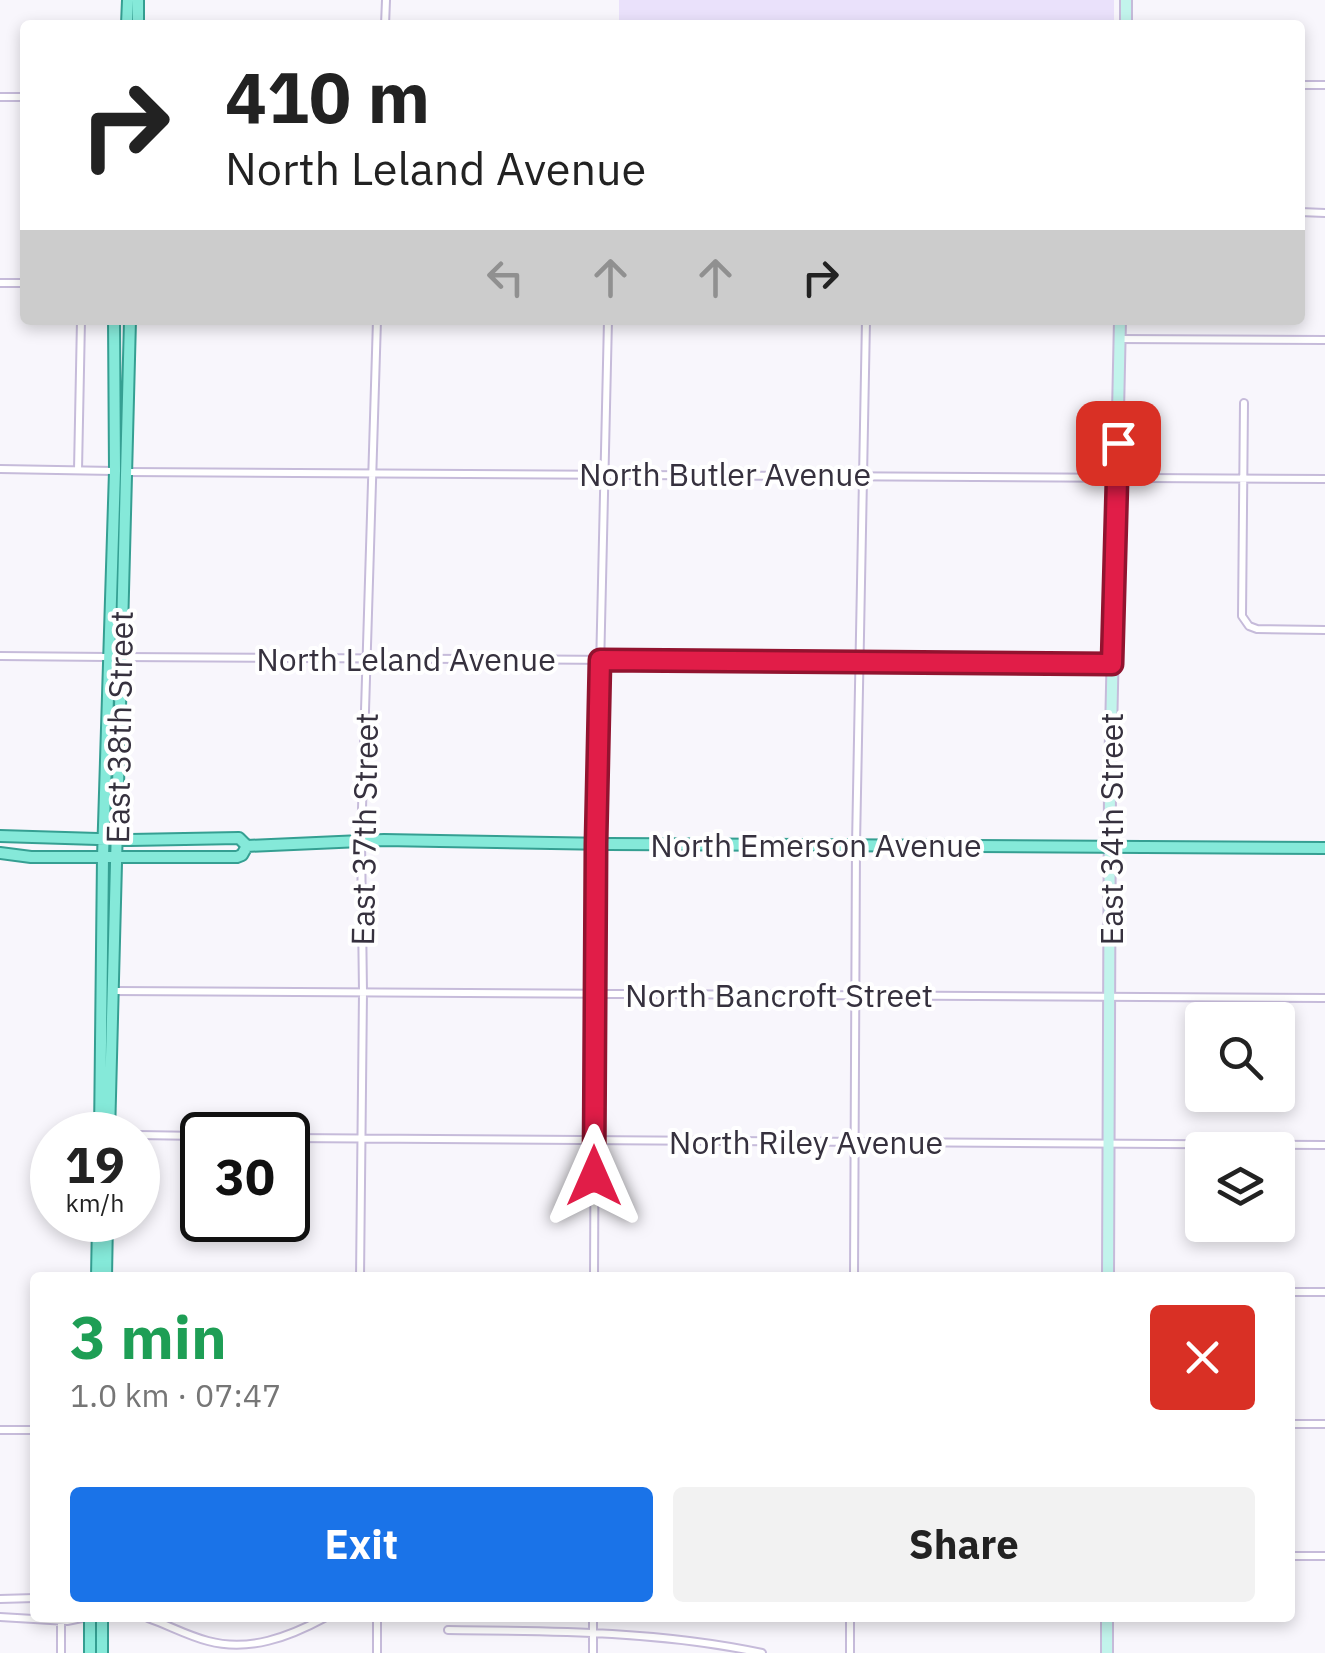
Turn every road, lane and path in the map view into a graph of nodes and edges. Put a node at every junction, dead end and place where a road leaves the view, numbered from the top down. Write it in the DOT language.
graph roads {
  1 [pos="81,325"];
  2 [pos="114,325"];
  3 [pos="130,325"];
  4 [pos="377,325"];
  5 [pos="608,325"];
  6 [pos="866,325"];
  7 [pos="1120,325"];
  8 [pos="1120,339"];
  9 [pos="1325,340"];
  10 [pos="1244,403"];
  11 [pos="0,469"];
  12 [pos="78,470"];
  13 [pos="120,471"];
  14 [pos="372,472"];
  15 [pos="604,474"];
  16 [pos="863,476"];
  17 [pos="1118,478"];
  18 [pos="1243,479"];
  19 [pos="1325,479"];
  20 [pos="1325,630"];
  21 [pos="0,656"];
  22 [pos="115,657"];
  23 [pos="366,659"];
  24 [pos="600,660"];
  25 [pos="859,662"];
  26 [pos="1112,664"];
  27 [pos="0,836"];
  28 [pos="111,840"];
  29 [pos="361,841"];
  30 [pos="596,844"];
  31 [pos="856,845"];
  32 [pos="247,846"];
  33 [pos="1111,846"];
  34 [pos="1325,848"];
  35 [pos="0,852"];
  36 [pos="104,858"];
  37 [pos="116,858"];
  38 [pos="113,991"];
  39 [pos="363,992"];
  40 [pos="595,994"];
  41 [pos="855,995"];
  42 [pos="1110,997"];
  43 [pos="1325,998"];
  44 [pos="100,1112"];
  45 [pos="110,1112"];
  46 [pos="310,1138"];
  47 [pos="361,1139"];
  48 [pos="594,1141"];
  49 [pos="854,1142"];
  50 [pos="1109,1144"];
  51 [pos="1325,1145"];
  52 [pos="98,1242"];
  53 [pos="107,1242"];
  54 [pos="97,1272"];
  55 [pos="106,1272"];
  56 [pos="360,1272"];
  57 [pos="594,1272"];
  58 [pos="854,1272"];
  59 [pos="1108,1272"];
  60 [pos="1295,1292"];
  61 [pos="1325,1292"];
  62 [pos="1295,1424"];
  63 [pos="1325,1424"];
  64 [pos="0,1430"];
  65 [pos="30,1430"];
  66 [pos="1295,1556"];
  67 [pos="1325,1556"];
  68 [pos="30,1598"];
  69 [pos="0,1600"];
  70 [pos="0,1617"];
  71 [pos="30,1617"];
  72 [pos="61,1622"];
  73 [pos="90,1622"];
  74 [pos="102,1622"];
  75 [pos="158,1622"];
  76 [pos="316,1622"];
  77 [pos="377,1622"];
  78 [pos="593,1622"];
  79 [pos="850,1622"];
  80 [pos="1107,1622"];
  81 [pos="448,1630"];
  82 [pos="593,1632"];
  83 [pos="61,1653"];
  84 [pos="90,1653"];
  85 [pos="102,1653"];
  86 [pos="377,1653"];
  87 [pos="593,1653"];
  88 [pos="762,1653"];
  89 [pos="850,1653"];
  90 [pos="1107,1653"];
  1 -- 12 [label="street"];
  2 -- 13 [label="main road, East 38th Street"];
  3 -- 13 [label="main road, East 38th Street"];
  4 -- 14 [label="street, East 37th Street"];
  5 -- 15 [label="street"];
  6 -- 16 [label="street"];
  7 -- 8 [label="main road, East 34th Street"];
  8 -- 9 [label="street"];
  8 -- 17 [label="main road, East 34th Street"];
  10 -- 18 [label="street"];
  11 -- 12 [label="street, North Butler Avenue"];
  12 -- 13 [label="street, North Butler Avenue"];
  13 -- 14 [label="street, North Butler Avenue"];
  13 -- 22 [label="main road, East 38th Street"];
  14 -- 15 [label="street, North Butler Avenue"];
  14 -- 23 [label="street, East 37th Street"];
  15 -- 16 [label="street, North Butler Avenue"];
  15 -- 24 [label="street"];
  16 -- 17 [label="street, North Butler Avenue"];
  16 -- 25 [label="street"];
  17 -- 18 [label="street, North Butler Avenue"];
  17 -- 26 [label="main road, East 34th Street"];
  18 -- 19 [label="street, North Butler Avenue"];
  18 -- 20 [label="street"];
  21 -- 22 [label="street, North Leland Avenue"];
  22 -- 23 [label="street, North Leland Avenue"];
  22 -- 28 [label="main road, East 38th Street"];
  23 -- 24 [label="street, North Leland Avenue"];
  23 -- 29 [label="street, East 37th Street"];
  24 -- 25 [label="street, North Leland Avenue"];
  24 -- 30 [label="street"];
  25 -- 26 [label="street, North Leland Avenue"];
  25 -- 31 [label="street"];
  26 -- 33 [label="main road, East 34th Street"];
  27 -- 28 [label="main road, North Emerson Avenue"];
  28 -- 32 [label="main road, North Emerson Avenue"];
  28 -- 36 [label="main road, East 38th Street"];
  28 -- 37 [label="main road, East 38th Street"];
  29 -- 30 [label="main road, North Emerson Avenue"];
  29 -- 32 [label="main road, North Emerson Avenue"];
  29 -- 39 [label="street, East 37th Street"];
  30 -- 31 [label="main road, North Emerson Avenue"];
  30 -- 40 [label="street"];
  31 -- 33 [label="main road, North Emerson Avenue"];
  31 -- 41 [label="street"];
  32 -- 37 [label="main road, North Emerson Avenue"];
  33 -- 34 [label="main road, North Emerson Avenue"];
  33 -- 42 [label="main road, East 34th Street"];
  35 -- 36 [label="main road, North Emerson Avenue"];
  36 -- 37 [label="main road, North Emerson Avenue"];
  36 -- 44 [label="main road, East 38th Street"];
  37 -- 38 [label="main road, East 38th Street"];
  38 -- 39 [label="street, North Bancroft Street"];
  38 -- 45 [label="main road, East 38th Street"];
  39 -- 40 [label="street, North Bancroft Street"];
  39 -- 47 [label="street, East 37th Street"];
  40 -- 41 [label="street, North Bancroft Street"];
  40 -- 48 [label="street"];
  41 -- 42 [label="street, North Bancroft Street"];
  41 -- 49 [label="street"];
  42 -- 43 [label="street, North Bancroft Street"];
  42 -- 50 [label="main road, East 34th Street"];
  46 -- 47 [label="street, North Riley Avenue"];
  47 -- 48 [label="street, North Riley Avenue"];
  47 -- 56 [label="street, East 37th Street"];
  48 -- 49 [label="street, North Riley Avenue"];
  48 -- 57 [label="street"];
  49 -- 50 [label="street, North Riley Avenue"];
  49 -- 58 [label="street"];
  50 -- 51 [label="street, North Riley Avenue"];
  50 -- 59 [label="main road, East 34th Street"];
  52 -- 54 [label="main road"];
  53 -- 55 [label="main road"];
  60 -- 61 [label="street"];
  62 -- 63 [label="street"];
  64 -- 65 [label="street"];
  66 -- 67 [label="street"];
  68 -- 69 [label="street"];
  70 -- 71 [label="street"];
  72 -- 83 [label="street"];
  73 -- 84 [label="main road"];
  74 -- 85 [label="main road"];
  75 -- 76 [label="street"];
  77 -- 86 [label="street"];
  78 -- 82 [label="street"];
  79 -- 89 [label="street"];
  80 -- 90 [label="main road"];
  81 -- 82 [label="street"];
  82 -- 87 [label="street"];
  82 -- 88 [label="street"];
}
